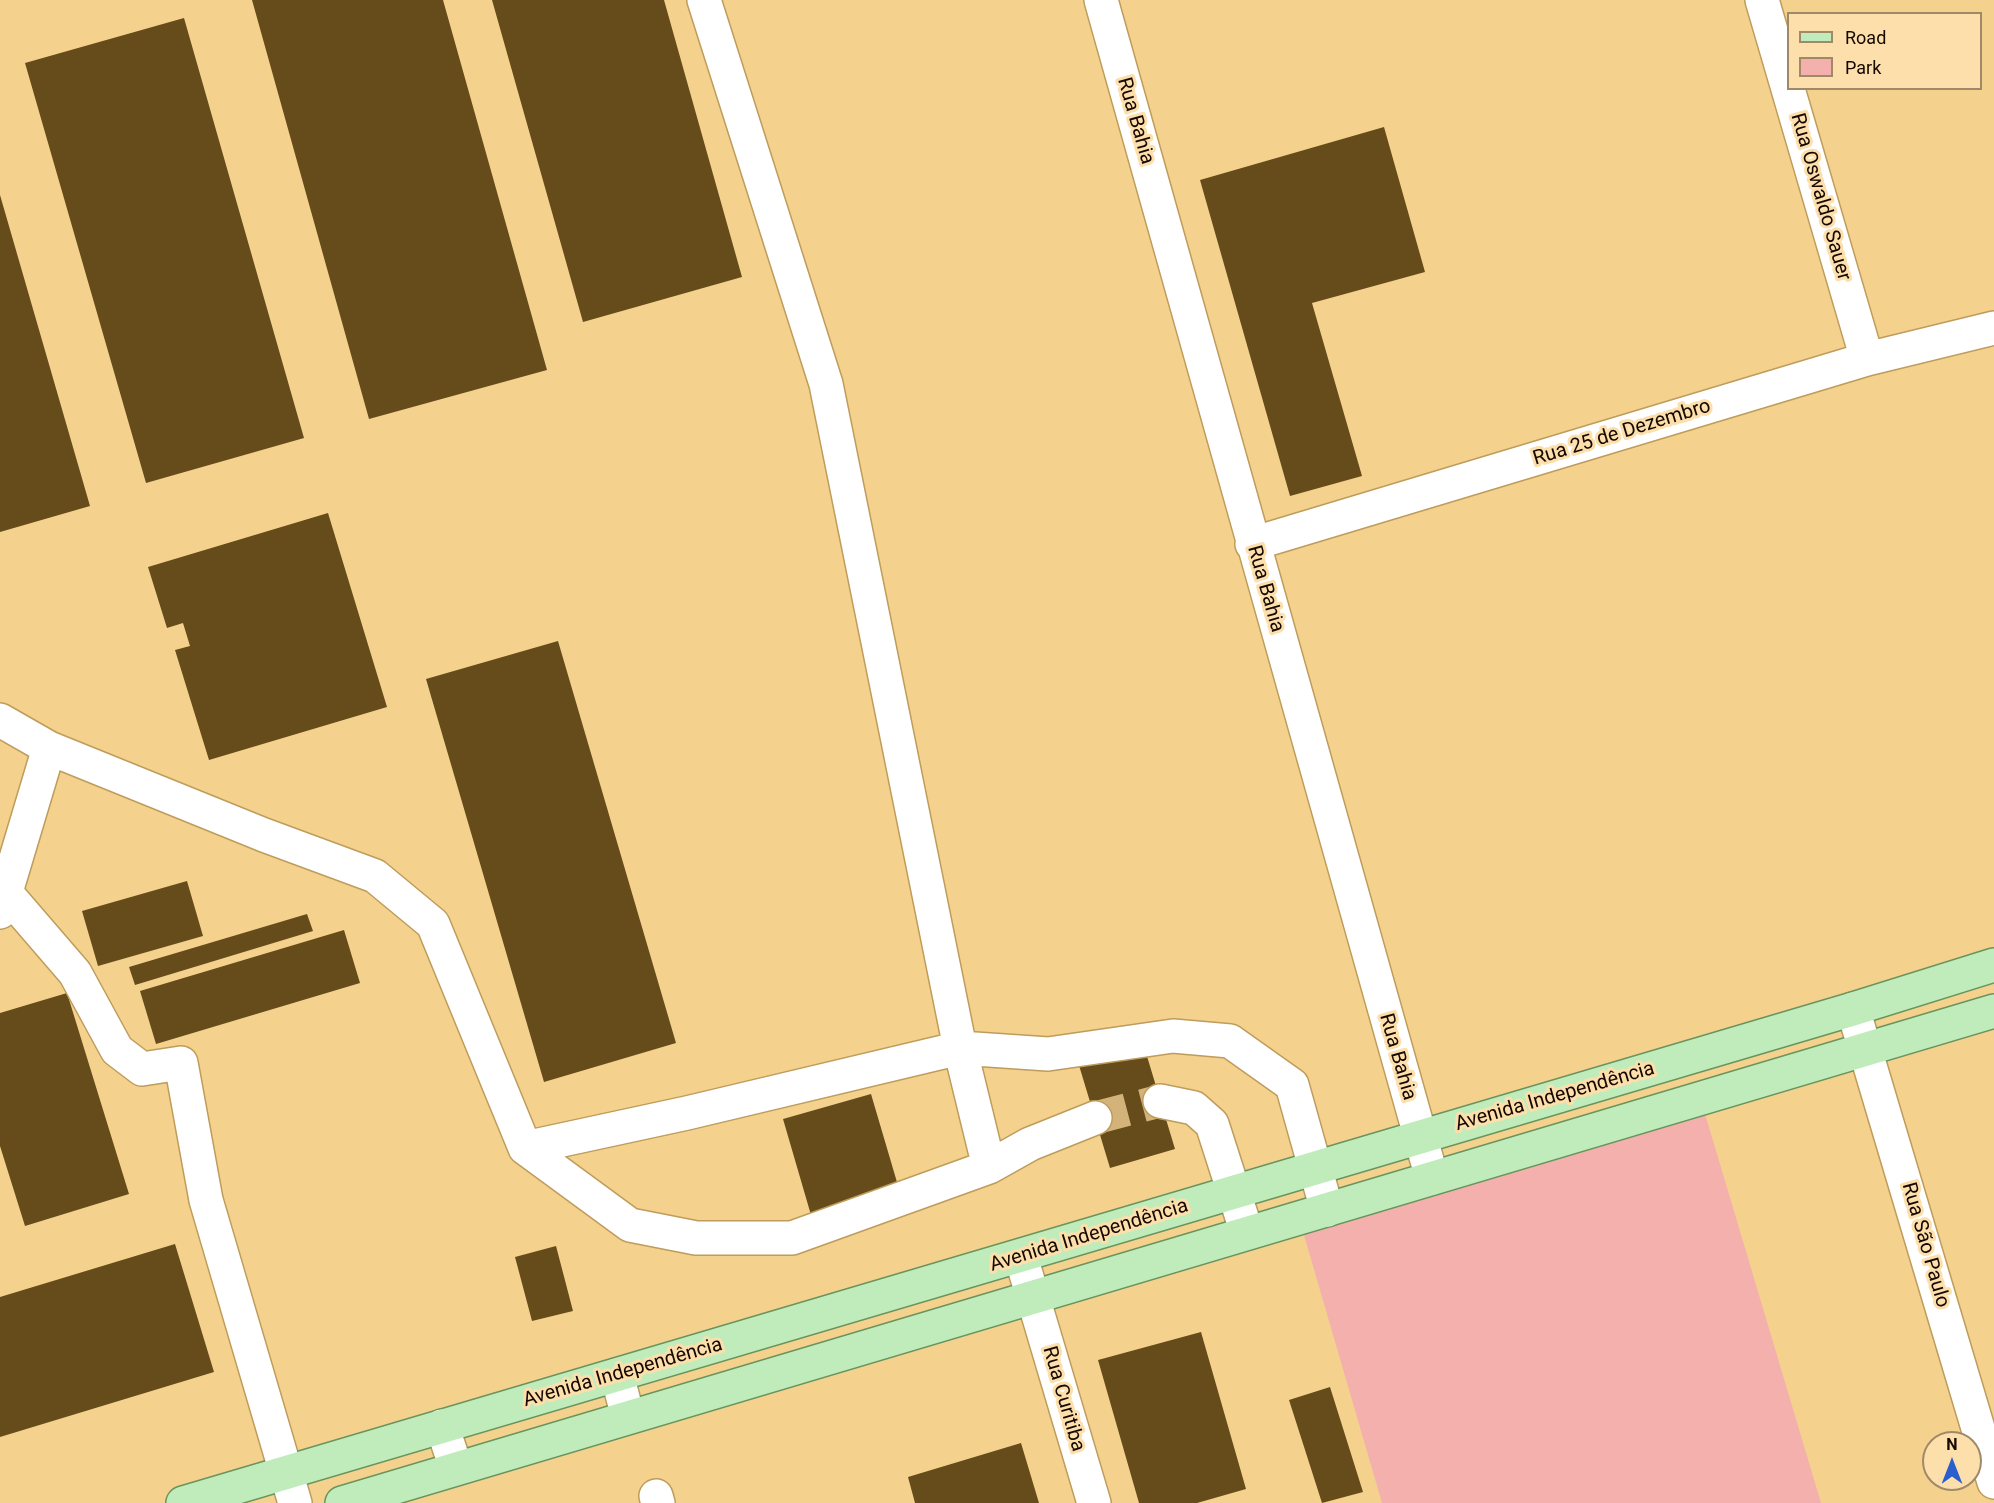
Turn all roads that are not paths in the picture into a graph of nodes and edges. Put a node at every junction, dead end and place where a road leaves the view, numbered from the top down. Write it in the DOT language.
graph roads {
  1 [pos="704,0"];
  2 [pos="1101,0"];
  3 [pos="1762,0"];
  4 [pos="1787,85"];
  5 [pos="1788,90"];
  6 [pos="1994,328"];
  7 [pos="1867,359"];
  8 [pos="1252,544"];
  9 [pos="0,720"];
  10 [pos="49,748"];
  11 [pos="4,903"];
  12 [pos="1994,965"];
  13 [pos="1853,1009"];
  14 [pos="1994,1011"];
  15 [pos="960,1048"];
  16 [pos="1866,1049"];
  17 [pos="1160,1101"];
  18 [pos="1095,1118"];
  19 [pos="1419,1137"];
  20 [pos="525,1148"];
  21 [pos="989,1167"];
  22 [pos="1317,1168"];
  23 [pos="1432,1178"];
  24 [pos="1234,1193"];
  25 [pos="1327,1210"];
  26 [pos="1247,1233"];
  27 [pos="1021,1257"];
  28 [pos="1033,1295"];
  29 [pos="836,1310"];
  30 [pos="848,1352"];
  31 [pos="617,1375"];
  32 [pos="628,1417"];
  33 [pos="442,1426"];
  34 [pos="456,1468"];
  35 [pos="1994,1482"];
  36 [pos="290,1488"];
  37 [pos="183,1503"];
  38 [pos="342,1503"];
  39 [pos="1094,1503"];
  1 -- 15 [label="street"];
  2 -- 8 [label="street, Rua Bahia"];
  3 -- 4 [label="street, Rua Oswaldo Sauer"];
  5 -- 7 [label="street, Rua Oswaldo Sauer"];
  6 -- 7 [label="street, Rua 25 de Dezembro"];
  7 -- 8 [label="street, Rua 25 de Dezembro"];
  8 -- 19 [label="street, Rua Bahia"];
  9 -- 10 [label="street"];
  10 -- 11 [label="street"];
  10 -- 20 [label="street"];
  11 -- 36 [label="street"];
  12 -- 13 [label="main road, Avenida Independência"];
  13 -- 16 [label="street, Rua São Paulo"];
  13 -- 19 [label="main road, Avenida Independência"];
  14 -- 16 [label="main road, Avenida Independência"];
  15 -- 20 [label="street"];
  15 -- 21 [label="street"];
  15 -- 22 [label="street"];
  16 -- 23 [label="main road, Avenida Independência"];
  16 -- 35 [label="street, Rua São Paulo"];
  17 -- 24 [label="street"];
  18 -- 21 [label="street"];
  19 -- 22 [label="main road, Avenida Independência"];
  19 -- 23 [label="street, Rua Bahia"];
  20 -- 21 [label="street"];
  22 -- 24 [label="main road, Avenida Independência"];
  22 -- 25 [label="street"];
  23 -- 25 [label="main road, Avenida Independência"];
  24 -- 26 [label="street"];
  24 -- 27 [label="main road, Avenida Independência"];
  25 -- 26 [label="main road, Avenida Independência"];
  26 -- 28 [label="main road, Avenida Independência"];
  27 -- 28 [label="street, Rua Curitiba"];
  27 -- 29 [label="main road, Avenida Independência"];
  28 -- 30 [label="main road, Avenida Independência"];
  28 -- 39 [label="street, Rua Curitiba"];
  29 -- 30 [label="main road"];
  29 -- 31 [label="main road, Avenida Independência"];
  30 -- 32 [label="main road, Avenida Independência"];
  31 -- 32 [label="street"];
  31 -- 33 [label="main road, Avenida Independência"];
  32 -- 34 [label="main road, Avenida Independência"];
  33 -- 34 [label="street"];
  33 -- 36 [label="main road, Avenida Independência"];
  34 -- 38 [label="main road, Avenida Independência"];
  36 -- 37 [label="main road, Avenida Independência"];
}
